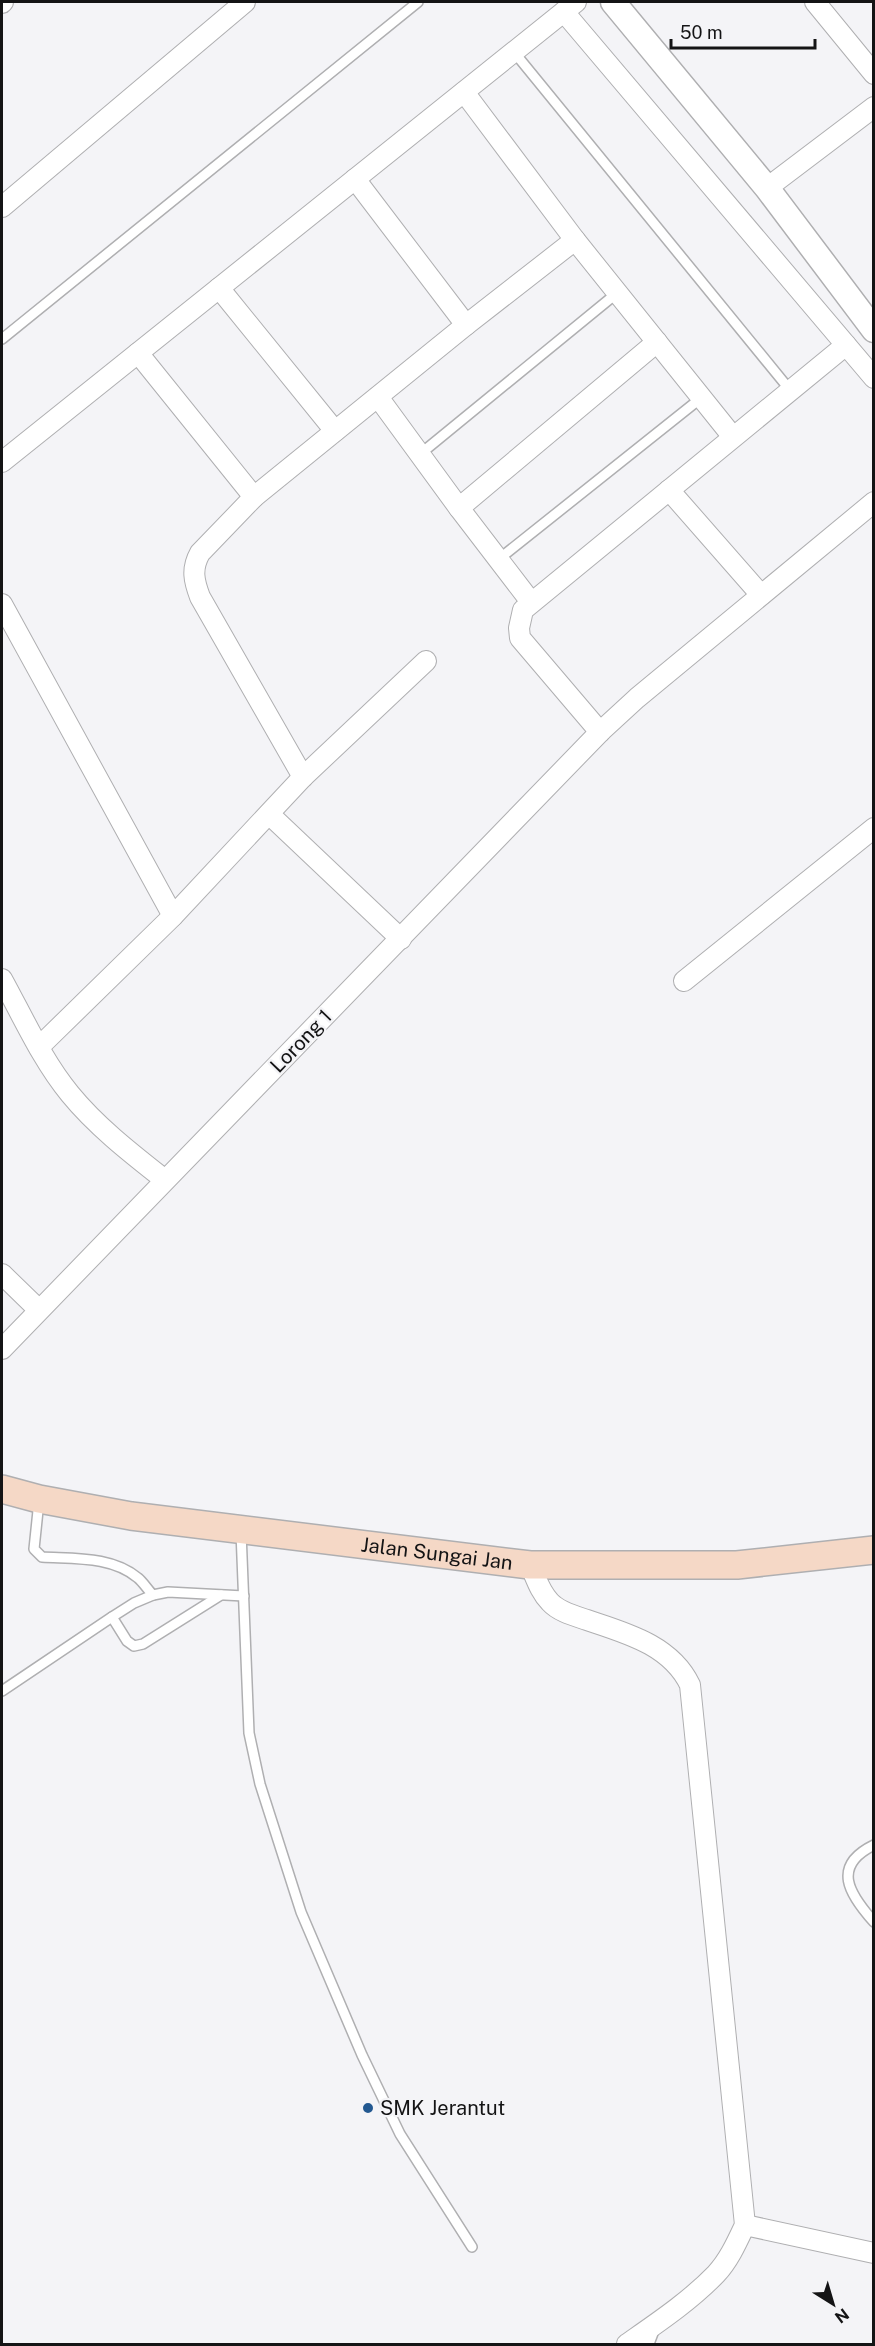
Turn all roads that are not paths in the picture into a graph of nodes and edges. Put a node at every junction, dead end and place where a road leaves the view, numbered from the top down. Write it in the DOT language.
graph roads {
  1 [pos="244,2"];
  2 [pos="418,2"];
  3 [pos="613,2"];
  4 [pos="815,2"];
  5 [pos="570,7"];
  6 [pos="514,52"];
  7 [pos="873,74"];
  8 [pos="464,92"];
  9 [pos="873,107"];
  10 [pos="355,179"];
  11 [pos="767,188"];
  12 [pos="2,207"];
  13 [pos="575,240"];
  14 [pos="219,288"];
  15 [pos="617,293"];
  16 [pos="466,325"];
  17 [pos="873,330"];
  18 [pos="2,339"];
  19 [pos="657,342"];
  20 [pos="846,345"];
  21 [pos="138,353"];
  22 [pos="873,378"];
  23 [pos="790,390"];
  24 [pos="378,397"];
  25 [pos="701,398"];
  26 [pos="335,431"];
  27 [pos="733,437"];
  28 [pos="419,455"];
  29 [pos="2,462"];
  30 [pos="669,490"];
  31 [pos="254,497"];
  32 [pos="873,502"];
  33 [pos="459,508"];
  34 [pos="499,560"];
  35 [pos="761,595"];
  36 [pos="531,602"];
  37 [pos="2,604"];
  38 [pos="426,661"];
  39 [pos="600,732"];
  40 [pos="303,777"];
  41 [pos="269,814"];
  42 [pos="873,828"];
  43 [pos="173,916"];
  44 [pos="401,939"];
  45 [pos="2,979"];
  46 [pos="684,981"];
  47 [pos="39,1047"];
  48 [pos="165,1180"];
  49 [pos="2,1274"];
  50 [pos="38,1309"];
  51 [pos="2,1349"];
  52 [pos="2,1489"];
  53 [pos="39,1499"];
  54 [pos="241,1530"];
  55 [pos="873,1550"];
  56 [pos="530,1565"];
  57 [pos="222,1594"];
  58 [pos="153,1595"];
  59 [pos="244,1596"];
  60 [pos="112,1617"];
  61 [pos="2,1691"];
  62 [pos="873,1845"];
  63 [pos="873,1922"];
  64 [pos="745,2225"];
  65 [pos="472,2247"];
  66 [pos="873,2253"];
  67 [pos="657,2323"];
  68 [pos="627,2344"];
  69 [pos="649,2344"];
  1 -- 12 [label="street"];
  2 -- 18 [label="lane"];
  3 -- 11 [label="street"];
  4 -- 7 [label="street"];
  5 -- 6 [label="street"];
  5 -- 20 [label="street"];
  6 -- 8 [label="street"];
  6 -- 23 [label="lane"];
  8 -- 10 [label="street"];
  8 -- 13 [label="street"];
  9 -- 11 [label="street"];
  10 -- 14 [label="street"];
  10 -- 16 [label="street"];
  11 -- 17 [label="street"];
  13 -- 15 [label="street"];
  13 -- 16 [label="street"];
  14 -- 21 [label="street"];
  14 -- 26 [label="street"];
  15 -- 19 [label="street"];
  15 -- 28 [label="lane"];
  16 -- 24 [label="street"];
  19 -- 25 [label="street"];
  19 -- 33 [label="street"];
  20 -- 22 [label="street"];
  20 -- 23 [label="street"];
  21 -- 29 [label="street"];
  21 -- 31 [label="street"];
  23 -- 27 [label="street"];
  24 -- 26 [label="street"];
  24 -- 28 [label="street"];
  25 -- 27 [label="street"];
  25 -- 34 [label="lane"];
  26 -- 31 [label="street"];
  27 -- 30 [label="street"];
  28 -- 33 [label="street"];
  30 -- 35 [label="street"];
  30 -- 36 [label="street"];
  31 -- 40 [label="street"];
  32 -- 35 [label="street, Lorong 1"];
  33 -- 34 [label="street"];
  34 -- 36 [label="street"];
  35 -- 39 [label="street, Lorong 1"];
  36 -- 39 [label="street"];
  37 -- 43 [label="street"];
  38 -- 40 [label="street"];
  39 -- 44 [label="street, Lorong 1"];
  40 -- 41 [label="street"];
  41 -- 43 [label="street"];
  41 -- 44 [label="street"];
  42 -- 46 [label="street"];
  43 -- 47 [label="street"];
  44 -- 48 [label="street, Lorong 1"];
  45 -- 47 [label="street"];
  47 -- 48 [label="street"];
  48 -- 50 [label="street, Lorong 1"];
  49 -- 50 [label="street"];
  50 -- 51 [label="street, Lorong 1"];
  52 -- 53 [label="main road, Jalan Sungai Jan"];
  53 -- 54 [label="main road, Jalan Sungai Jan"];
  53 -- 58 [label="lane"];
  54 -- 56 [label="main road, Jalan Sungai Jan"];
  54 -- 59 [label="lane"];
  55 -- 56 [label="main road, Jalan Sungai Jan"];
  56 -- 64 [label="street"];
  57 -- 58 [label="lane"];
  57 -- 59 [label="lane"];
  57 -- 60 [label="lane"];
  58 -- 60 [label="lane"];
  59 -- 65 [label="lane"];
  60 -- 61 [label="lane"];
  62 -- 63 [label="lane"];
  64 -- 66 [label="street"];
  64 -- 67 [label="street"];
  67 -- 68 [label="street"];
  67 -- 69 [label="lane"];
}
